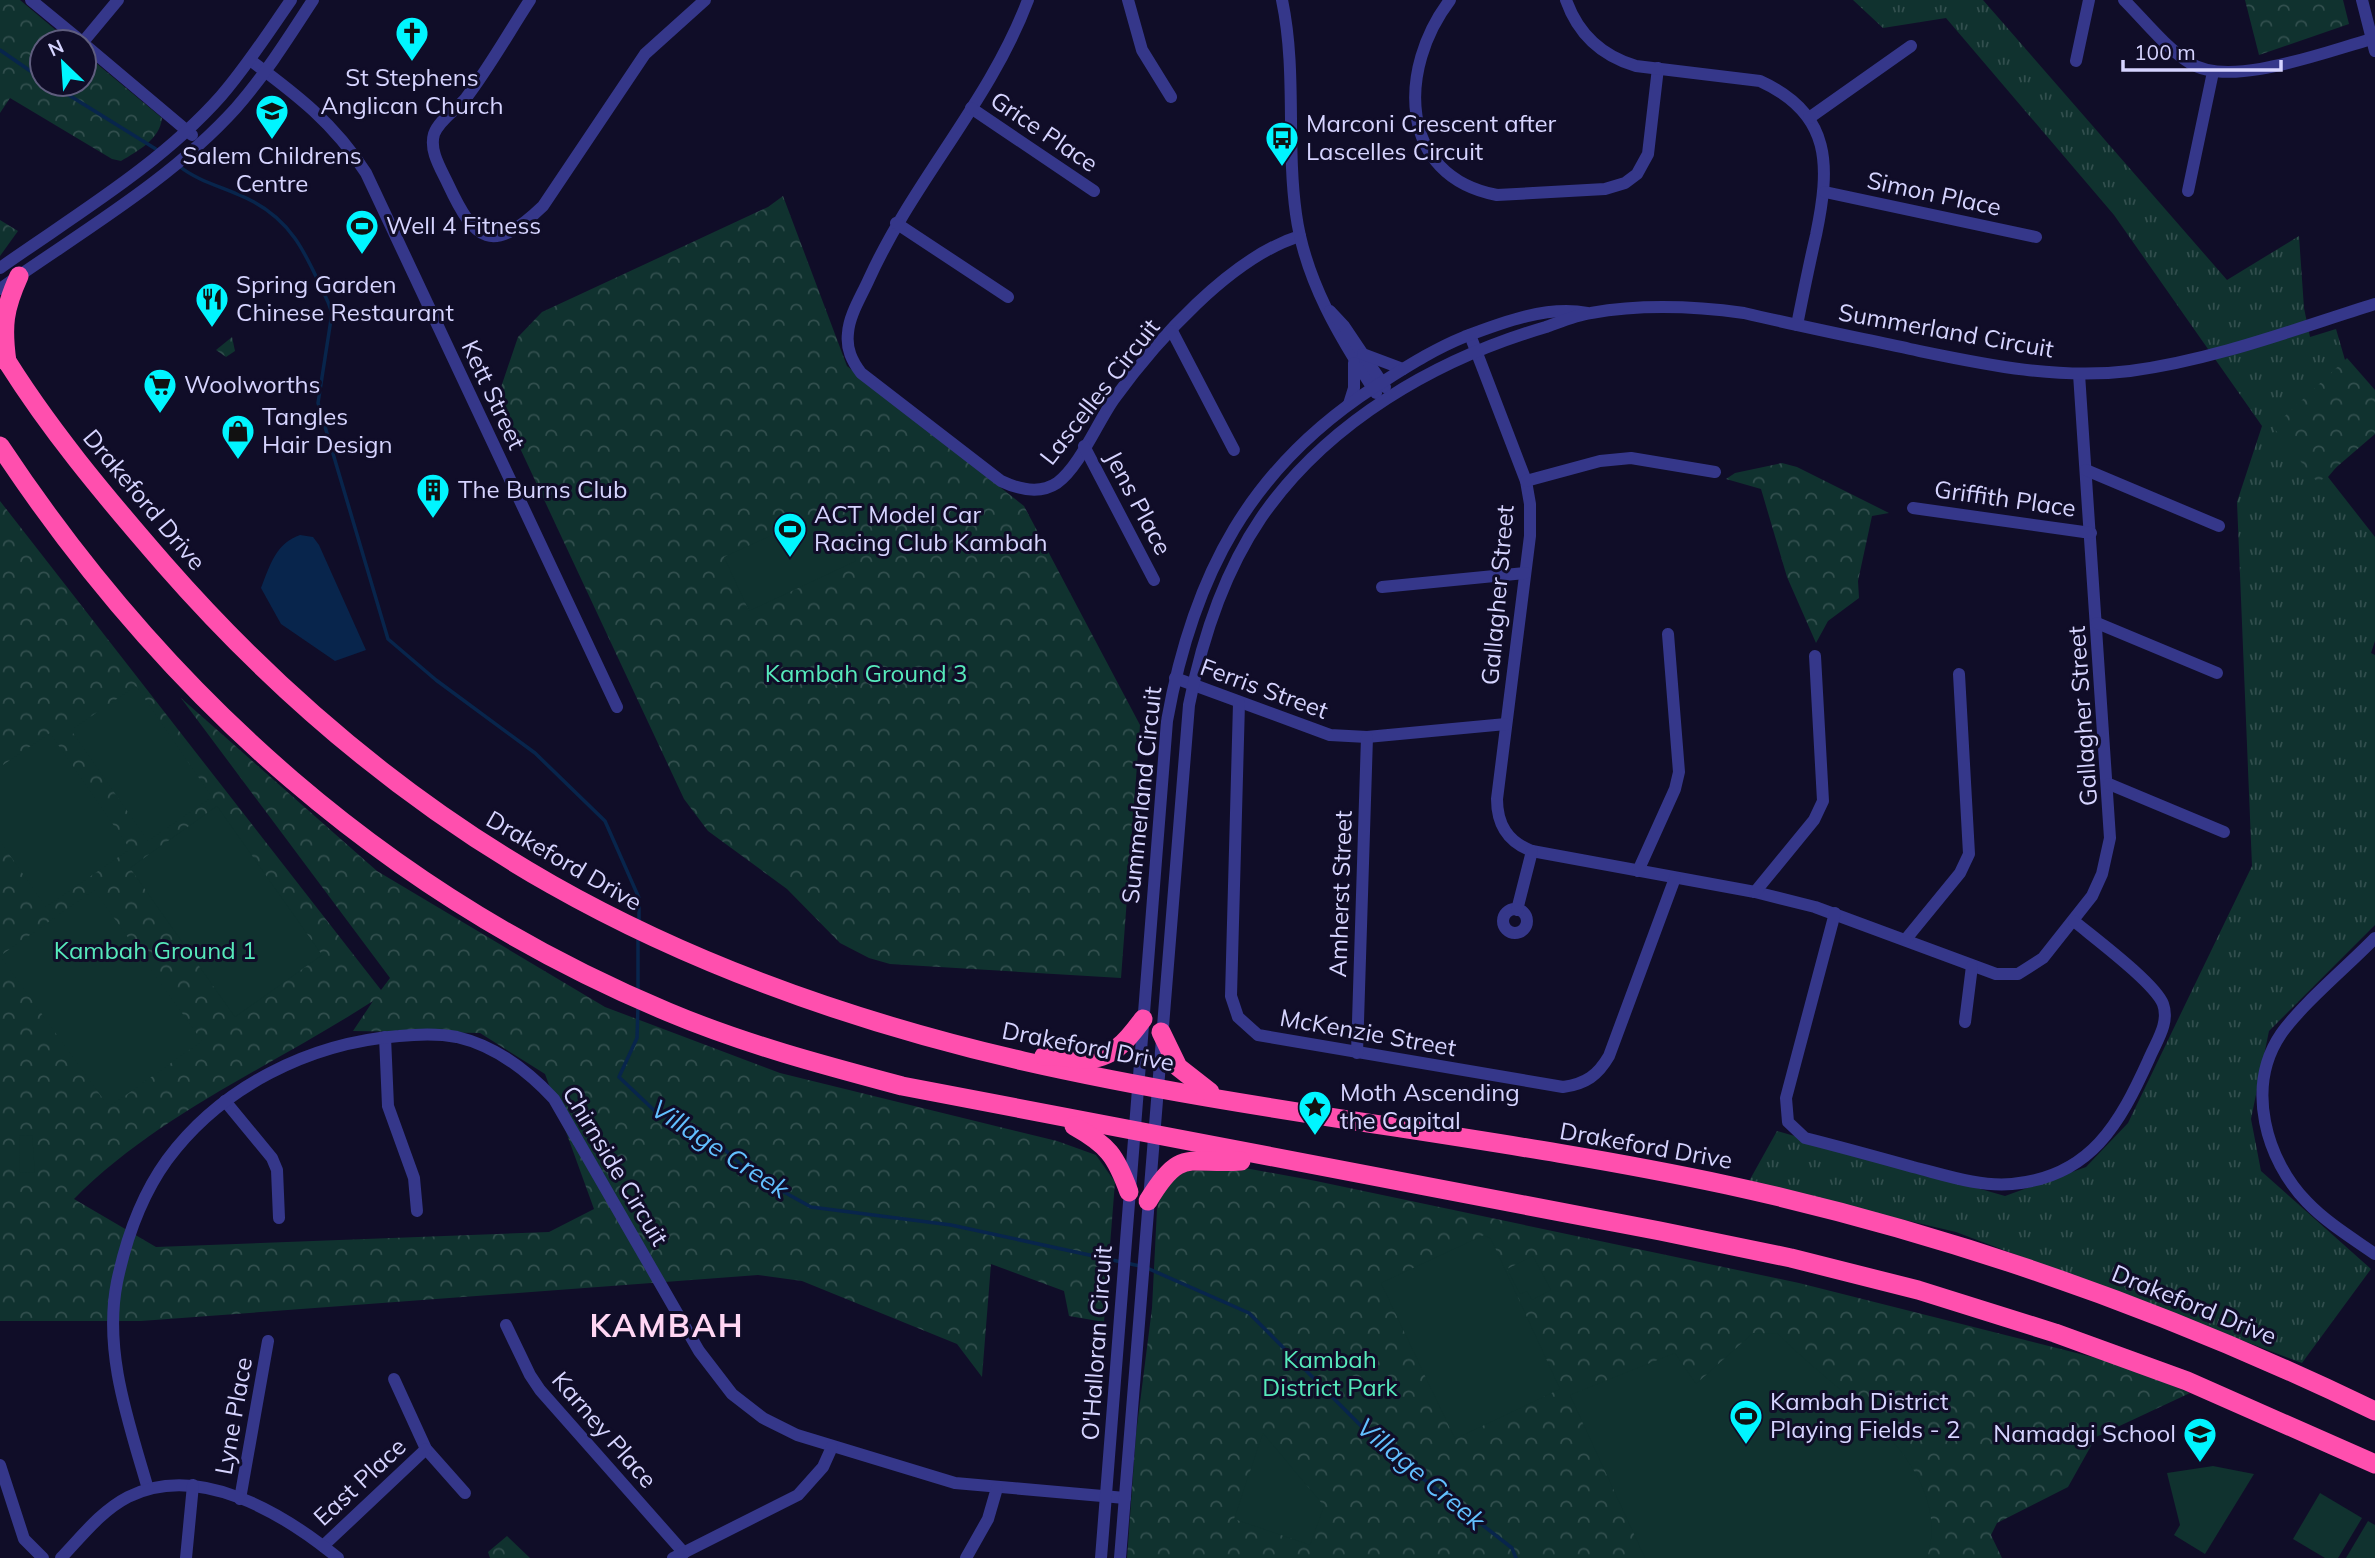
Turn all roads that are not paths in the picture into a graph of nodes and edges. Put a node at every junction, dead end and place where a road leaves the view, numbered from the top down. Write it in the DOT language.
graph roads {
  1 [pos="31,0"];
  2 [pos="118,0"];
  3 [pos="290,0"];
  4 [pos="313,0"];
  5 [pos="530,0"];
  6 [pos="705,0"];
  7 [pos="1028,0"];
  8 [pos="1128,0"];
  9 [pos="1282,0"];
  10 [pos="1450,0"];
  11 [pos="1566,0"];
  12 [pos="2089,0"];
  13 [pos="2124,0"];
  14 [pos="2362,0"];
  15 [pos="65,28"];
  16 [pos="95,28"];
  17 [pos="2374,45"];
  18 [pos="1911,46"];
  19 [pos="98,56"];
  20 [pos="250,60"];
  21 [pos="2076,61"];
  22 [pos="1658,68"];
  23 [pos="265,71"];
  24 [pos="2213,72"];
  25 [pos="1171,97"];
  26 [pos="971,108"];
  27 [pos="1809,118"];
  28 [pos="186,130"];
  29 [pos="200,142"];
  30 [pos="1094,191"];
  31 [pos="2188,191"];
  32 [pos="1825,192"];
  33 [pos="896,223"];
  34 [pos="1300,236"];
  35 [pos="2036,237"];
  36 [pos="0,268"];
  37 [pos="19,276"];
  38 [pos="0,289"];
  39 [pos="1008,297"];
  40 [pos="2375,304"];
  41 [pos="1588,313"];
  42 [pos="1797,325"];
  43 [pos="1172,331"];
  44 [pos="1470,335"];
  45 [pos="1476,351"];
  46 [pos="4,356"];
  47 [pos="1358,356"];
  48 [pos="1403,369"];
  49 [pos="2079,374"];
  50 [pos="1377,386"];
  51 [pos="1387,400"];
  52 [pos="1349,404"];
  53 [pos="0,446"];
  54 [pos="1084,446"];
  55 [pos="1234,450"];
  56 [pos="2086,470"];
  57 [pos="1715,472"];
  58 [pos="1526,481"];
  59 [pos="1913,508"];
  60 [pos="2219,526"];
  61 [pos="2091,533"];
  62 [pos="1525,573"];
  63 [pos="1154,580"];
  64 [pos="1382,587"];
  65 [pos="2097,623"];
  66 [pos="1668,635"];
  67 [pos="1815,656"];
  68 [pos="2217,673"];
  69 [pos="1959,674"];
  70 [pos="1175,678"];
  71 [pos="1193,685"];
  72 [pos="1239,703"];
  73 [pos="617,707"];
  74 [pos="1506,724"];
  75 [pos="1367,737"];
  76 [pos="2109,784"];
  77 [pos="2224,832"];
  78 [pos="1532,851"];
  79 [pos="1638,871"];
  80 [pos="1675,878"];
  81 [pos="1755,892"];
  82 [pos="1517,910"];
  83 [pos="1836,913"];
  84 [pos="2074,921"];
  85 [pos="2375,938"];
  86 [pos="1906,939"];
  87 [pos="1972,965"];
  88 [pos="1143,1019"];
  89 [pos="1965,1023"];
  90 [pos="1161,1032"];
  91 [pos="385,1037"];
  92 [pos="1357,1053"];
  93 [pos="1018,1059"];
  94 [pos="1147,1084"];
  95 [pos="1220,1098"];
  96 [pos="225,1101"];
  97 [pos="1060,1118"];
  98 [pos="1143,1133"];
  99 [pos="1269,1159"];
  100 [pos="1129,1192"];
  101 [pos="1148,1201"];
  102 [pos="418,1212"];
  103 [pos="279,1218"];
  104 [pos="2375,1254"];
  105 [pos="506,1325"];
  106 [pos="268,1340"];
  107 [pos="394,1379"];
  108 [pos="2375,1411"];
  109 [pos="832,1447"];
  110 [pos="426,1448"];
  111 [pos="0,1465"];
  112 [pos="2375,1465"];
  113 [pos="193,1485"];
  114 [pos="997,1488"];
  115 [pos="149,1489"];
  116 [pos="465,1493"];
  117 [pos="1106,1497"];
  118 [pos="1125,1498"];
  119 [pos="240,1499"];
  120 [pos="323,1546"];
  121 [pos="678,1555"];
  122 [pos="43,1558"];
  123 [pos="61,1558"];
  124 [pos="186,1558"];
  125 [pos="338,1558"];
  126 [pos="966,1558"];
  127 [pos="1101,1558"];
  128 [pos="1120,1558"];
  1 -- 15 [label="street"];
  2 -- 16 [label="street"];
  3 -- 20 [label="street"];
  4 -- 23 [label="street"];
  5 -- 6 [label="street"];
  7 -- 26 [label="street, Lascelles Circuit"];
  8 -- 25 [label="street"];
  9 -- 34 [label="street"];
  10 -- 22 [label="street"];
  11 -- 22 [label="street"];
  12 -- 21 [label="street"];
  13 -- 24 [label="street"];
  14 -- 17 [label="street"];
  17 -- 24 [label="street"];
  18 -- 27 [label="street"];
  19 -- 28 [label="street"];
  20 -- 23 [label="street, Kett Street"];
  20 -- 28 [label="street"];
  22 -- 27 [label="street"];
  23 -- 29 [label="street"];
  23 -- 73 [label="street, Kett Street"];
  24 -- 31 [label="street"];
  26 -- 30 [label="street, Grice Place"];
  26 -- 33 [label="street, Lascelles Circuit"];
  27 -- 32 [label="street"];
  28 -- 29 [label="street"];
  28 -- 36 [label="street"];
  29 -- 37 [label="street"];
  32 -- 35 [label="street, Simon Place"];
  32 -- 42 [label="street"];
  33 -- 39 [label="street"];
  33 -- 54 [label="street, Lascelles Circuit"];
  34 -- 43 [label="street, Lascelles Circuit"];
  34 -- 47 [label="street"];
  37 -- 38 [label="street"];
  37 -- 46 [label="highway"];
  40 -- 49 [label="street, Summerland Circuit"];
  41 -- 42 [label="street, Summerland Circuit"];
  41 -- 44 [label="street, Summerland Circuit"];
  41 -- 45 [label="street, Summerland Circuit"];
  42 -- 49 [label="street, Summerland Circuit"];
  43 -- 54 [label="street, Lascelles Circuit"];
  43 -- 55 [label="street"];
  44 -- 45 [label="street, Gallagher Street"];
  44 -- 48 [label="street, Summerland Circuit"];
  45 -- 51 [label="street, Summerland Circuit"];
  45 -- 58 [label="street, Gallagher Street"];
  46 -- 93 [label="highway, Drakeford Drive"];
  47 -- 48 [label="street"];
  47 -- 50 [label="street"];
  47 -- 52 [label="street"];
  48 -- 50 [label="street, Summerland Circuit"];
  49 -- 56 [label="street, Gallagher Street"];
  50 -- 51 [label="street"];
  50 -- 52 [label="street, Summerland Circuit"];
  51 -- 71 [label="street, Summerland Circuit"];
  52 -- 70 [label="street, Summerland Circuit"];
  53 -- 97 [label="highway"];
  54 -- 63 [label="street, Jens Place"];
  56 -- 60 [label="street"];
  56 -- 61 [label="street, Gallagher Street"];
  57 -- 58 [label="street"];
  58 -- 62 [label="street, Gallagher Street"];
  59 -- 61 [label="street, Griffith Place"];
  61 -- 65 [label="street, Gallagher Street"];
  62 -- 64 [label="street"];
  62 -- 74 [label="street, Gallagher Street"];
  65 -- 68 [label="street"];
  65 -- 76 [label="street, Gallagher Street"];
  66 -- 79 [label="street"];
  67 -- 81 [label="street"];
  69 -- 86 [label="street"];
  70 -- 71 [label="street, Ferris Street"];
  70 -- 88 [label="street, Summerland Circuit"];
  71 -- 72 [label="street, Ferris Street"];
  71 -- 90 [label="street, Summerland Circuit"];
  72 -- 75 [label="street, Ferris Street"];
  72 -- 92 [label="street, McKenzie Street"];
  74 -- 75 [label="street, Ferris Street"];
  74 -- 78 [label="street, Gallagher Street"];
  75 -- 92 [label="street, Amherst Street"];
  76 -- 77 [label="street"];
  76 -- 84 [label="street, Gallagher Street"];
  78 -- 79 [label="street, Gallagher Street"];
  78 -- 82 [label="street"];
  79 -- 80 [label="street, Gallagher Street"];
  80 -- 81 [label="street, Gallagher Street"];
  80 -- 92 [label="street, McKenzie Street"];
  81 -- 83 [label="street, Gallagher Street"];
  83 -- 84 [label="street"];
  83 -- 86 [label="street, Gallagher Street"];
  84 -- 87 [label="street, Gallagher Street"];
  85 -- 104 [label="street"];
  86 -- 87 [label="street, Gallagher Street"];
  87 -- 89 [label="street"];
  88 -- 93 [label="highway"];
  88 -- 94 [label="street, Summerland Circuit"];
  90 -- 94 [label="street, Summerland Circuit"];
  90 -- 95 [label="highway"];
  91 -- 96 [label="street, Chirnside Circuit"];
  91 -- 102 [label="street"];
  91 -- 109 [label="street, Chirnside Circuit"];
  93 -- 94 [label="highway, Drakeford Drive"];
  94 -- 95 [label="highway, Drakeford Drive"];
  94 -- 98 [label="street, Summerland Circuit"];
  94 -- 98 [label="street, Summerland Circuit"];
  95 -- 108 [label="highway, Drakeford Drive"];
  96 -- 103 [label="street"];
  96 -- 115 [label="street, Chirnside Circuit"];
  97 -- 98 [label="highway"];
  97 -- 100 [label="highway"];
  98 -- 99 [label="highway"];
  98 -- 100 [label="street, O'Halloran Circuit"];
  98 -- 101 [label="street, O'Halloran Circuit"];
  99 -- 101 [label="highway"];
  99 -- 112 [label="highway"];
  100 -- 117 [label="street, O'Halloran Circuit"];
  101 -- 118 [label="street, O'Halloran Circuit"];
  105 -- 121 [label="street, Karney Place"];
  106 -- 119 [label="street, Lyne Place"];
  107 -- 110 [label="street, East Place"];
  109 -- 114 [label="street, Chirnside Circuit"];
  109 -- 121 [label="street"];
  110 -- 116 [label="street, East Place"];
  110 -- 120 [label="street, East Place"];
  111 -- 122 [label="street"];
  113 -- 115 [label="street"];
  113 -- 119 [label="street"];
  113 -- 124 [label="street"];
  114 -- 117 [label="street, Chirnside Circuit"];
  114 -- 126 [label="street"];
  115 -- 123 [label="street"];
  117 -- 118 [label="street, Chirnside Circuit"];
  117 -- 127 [label="street, O'Halloran Circuit"];
  118 -- 128 [label="street, O'Halloran Circuit"];
  119 -- 120 [label="street"];
  120 -- 125 [label="street"];
}
